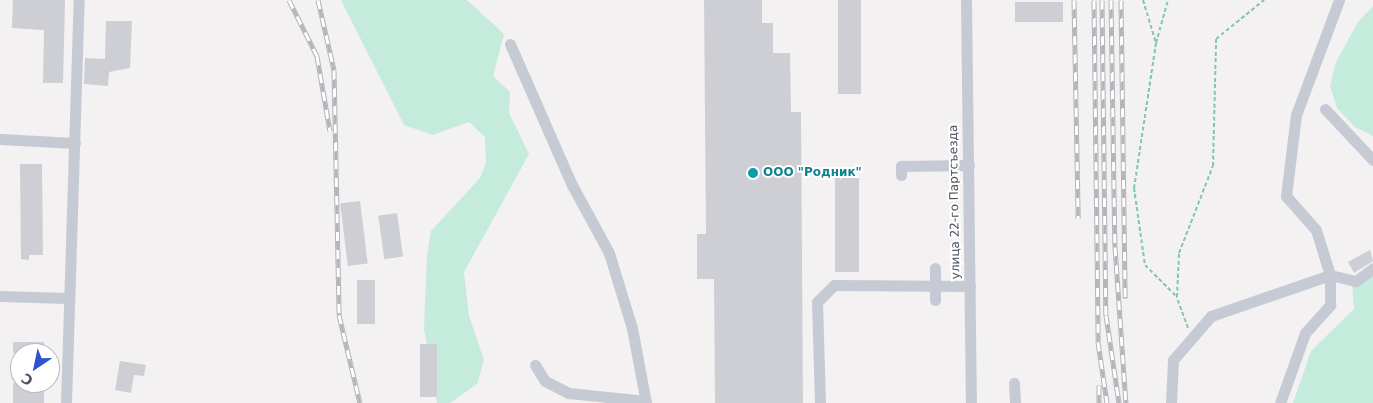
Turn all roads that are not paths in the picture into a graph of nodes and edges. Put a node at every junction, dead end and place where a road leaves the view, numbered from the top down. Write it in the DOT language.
graph roads {
  1 [pos="79,0"];
  2 [pos="966,0"];
  3 [pos="1339,0"];
  4 [pos="510,44"];
  5 [pos="1325,109"];
  6 [pos="0,139"];
  7 [pos="75,143"];
  8 [pos="1373,160"];
  9 [pos="969,165"];
  10 [pos="901,175"];
  11 [pos="935,268"];
  12 [pos="1373,268"];
  13 [pos="1330,276"];
  14 [pos="936,285"];
  15 [pos="970,286"];
  16 [pos="0,296"];
  17 [pos="66,298"];
  18 [pos="936,300"];
  19 [pos="535,365"];
  20 [pos="1014,383"];
  21 [pos="646,402"];
  22 [pos="66,403"];
  23 [pos="820,403"];
  24 [pos="971,403"];
  25 [pos="1015,403"];
  26 [pos="1172,403"];
  27 [pos="1280,403"];
  1 -- 7 [label="street"];
  2 -- 9 [label="street, улица 22-го Партсъезда"];
  3 -- 13 [label="street"];
  4 -- 21 [label="street"];
  5 -- 8 [label="street"];
  6 -- 7 [label="street"];
  7 -- 17 [label="street"];
  9 -- 10 [label="street"];
  9 -- 15 [label="street, улица 22-го Партсъезда"];
  11 -- 14 [label="street"];
  12 -- 13 [label="street"];
  13 -- 26 [label="street"];
  13 -- 27 [label="street"];
  14 -- 15 [label="street"];
  14 -- 18 [label="street"];
  14 -- 23 [label="street"];
  15 -- 24 [label="street, улица 22-го Партсъезда"];
  16 -- 17 [label="street"];
  17 -- 22 [label="street"];
  19 -- 21 [label="street"];
  20 -- 25 [label="street"];
}
